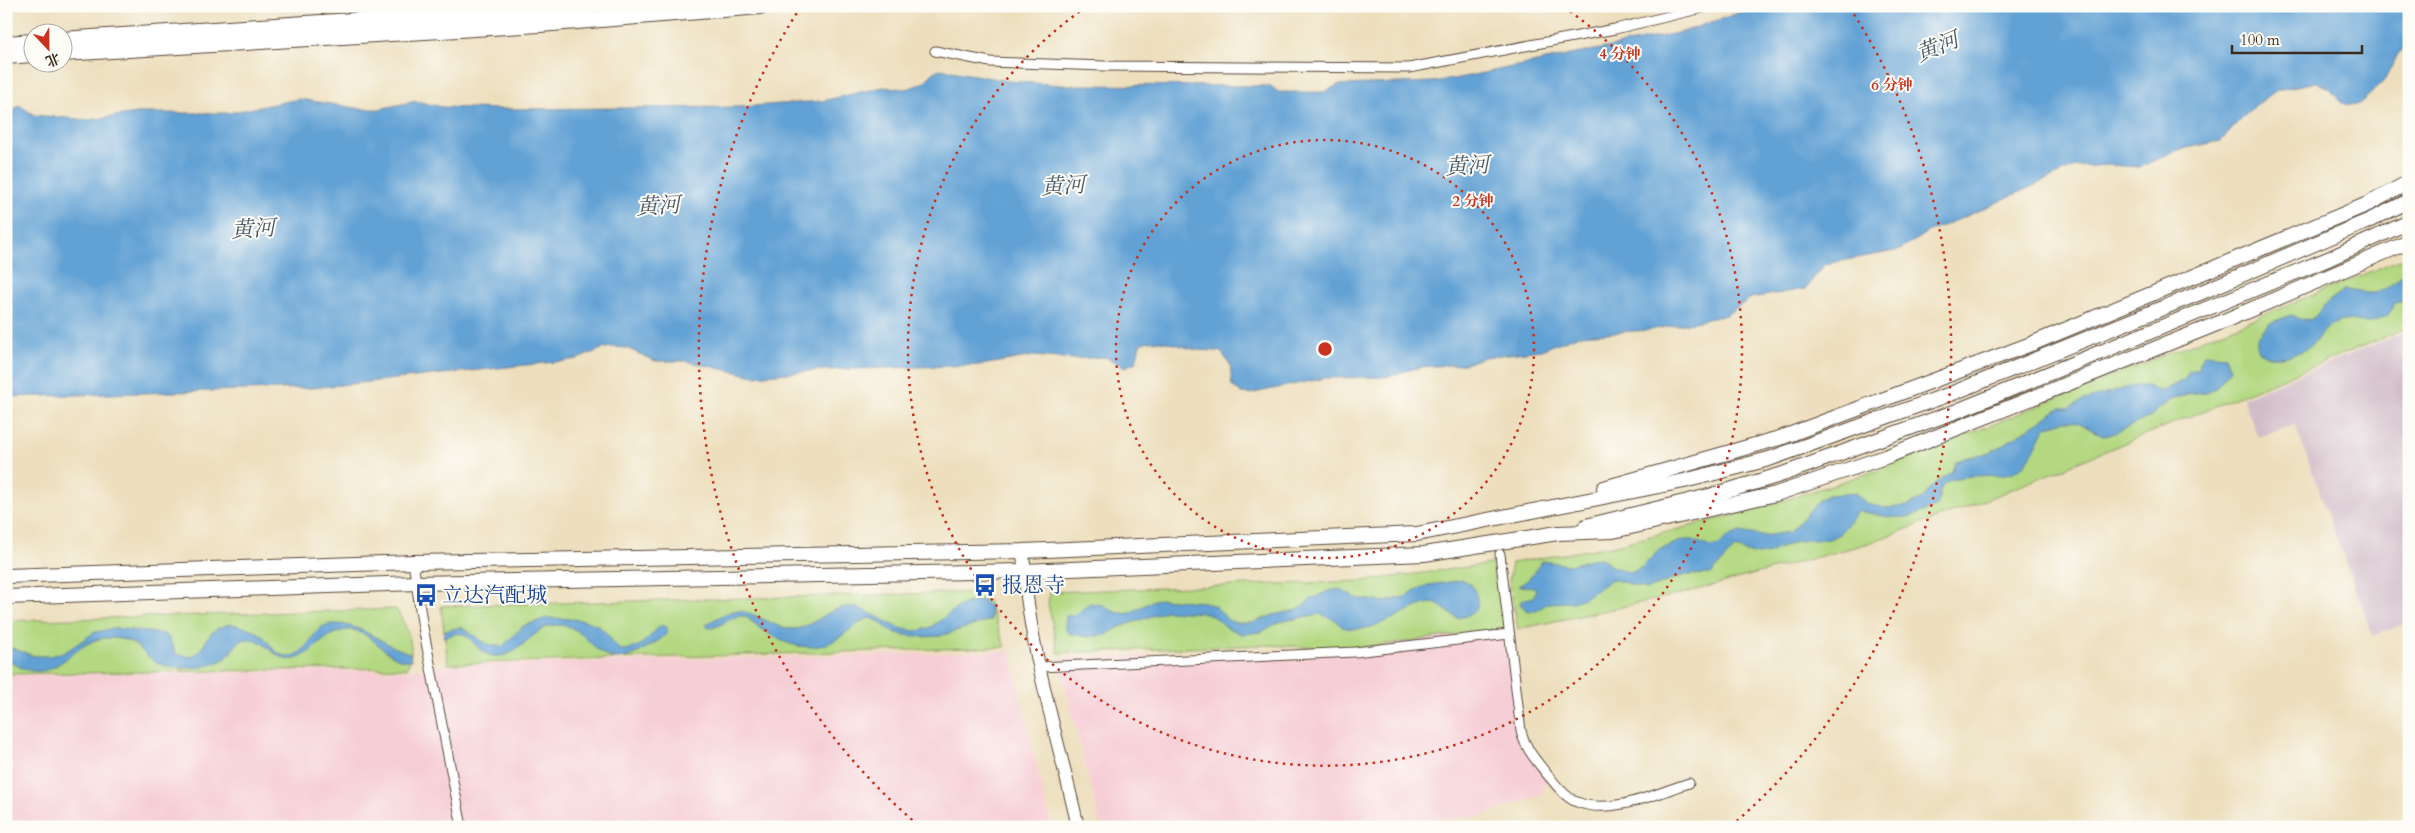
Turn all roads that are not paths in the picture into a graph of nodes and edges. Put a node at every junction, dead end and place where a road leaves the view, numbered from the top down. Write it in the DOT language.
graph roads {
  1 [pos="578,6"];
  2 [pos="760,6"];
  3 [pos="1711,6"];
  4 [pos="72,39"];
  5 [pos="22,43"];
  6 [pos="6,44"];
  7 [pos="934,51"];
  8 [pos="72,52"];
  9 [pos="22,55"];
  10 [pos="6,56"];
  11 [pos="2409,182"];
  12 [pos="2409,201"];
  13 [pos="2409,222"];
  14 [pos="2409,242"];
  15 [pos="1492,519"];
  16 [pos="1558,533"];
  17 [pos="1023,551"];
  18 [pos="1500,554"];
  19 [pos="413,562"];
  20 [pos="1024,571"];
  21 [pos="6,576"];
  22 [pos="418,583"];
  23 [pos="6,597"];
  24 [pos="1509,634"];
  25 [pos="1040,667"];
  26 [pos="1689,783"];
  27 [pos="462,827"];
  28 [pos="1078,827"];
  1 -- 4 [label="highway"];
  2 -- 8 [label="highway"];
  3 -- 7 [label="street"];
  5 -- 6 [label="highway"];
  9 -- 10 [label="highway"];
  11 -- 15 [label="main road"];
  12 -- 15 [label="main road"];
  13 -- 16 [label="main road"];
  14 -- 16 [label="main road"];
  15 -- 17 [label="main road"];
  16 -- 20 [label="main road"];
  17 -- 19 [label="main road"];
  17 -- 20 [label="street"];
  18 -- 24 [label="street"];
  19 -- 21 [label="main road"];
  19 -- 22 [label="street"];
  20 -- 22 [label="main road"];
  20 -- 25 [label="street"];
  22 -- 23 [label="main road"];
  22 -- 27 [label="street"];
  24 -- 25 [label="street"];
  24 -- 26 [label="street"];
  25 -- 28 [label="street"];
}
